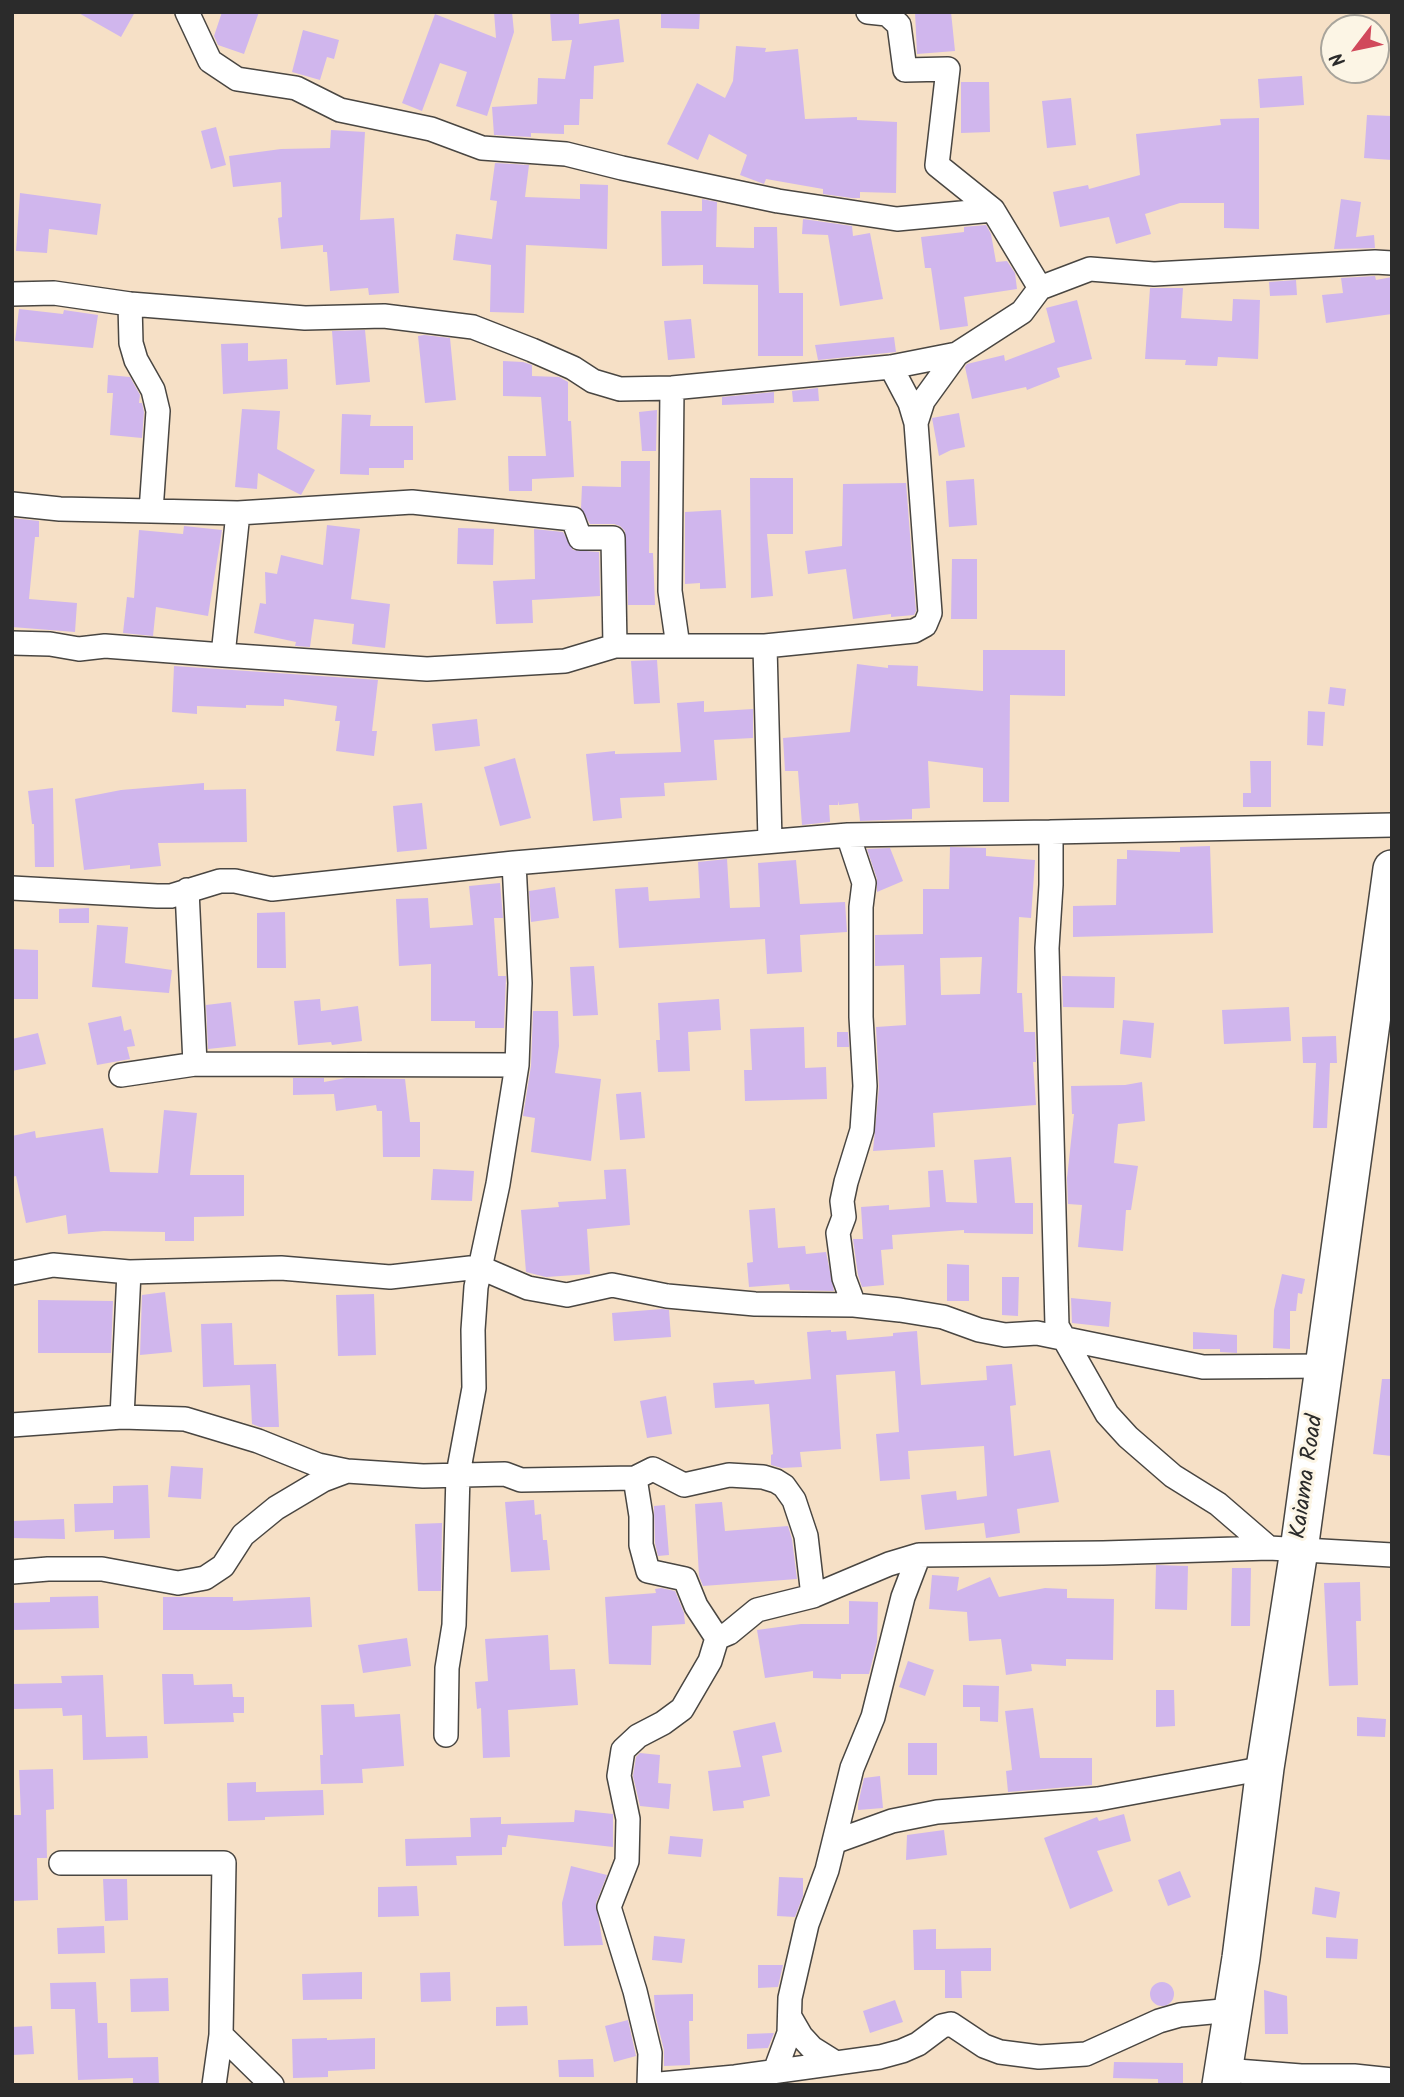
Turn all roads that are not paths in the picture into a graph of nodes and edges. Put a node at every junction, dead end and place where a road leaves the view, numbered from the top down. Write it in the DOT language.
graph roads {
  1 [pos="187,12"];
  2 [pos="868,12"];
  3 [pos="993,211"];
  4 [pos="1392,263"];
  5 [pos="1040,288"];
  6 [pos="12,294"];
  7 [pos="130,304"];
  8 [pos="957,354"];
  9 [pos="891,367"];
  10 [pos="672,388"];
  11 [pos="916,423"];
  12 [pos="12,504"];
  13 [pos="150,511"];
  14 [pos="238,513"];
  15 [pos="12,643"];
  16 [pos="615,646"];
  17 [pos="678,646"];
  18 [pos="765,646"];
  19 [pos="223,655"];
  20 [pos="1392,825"];
  21 [pos="1051,832"];
  22 [pos="848,835"];
  23 [pos="771,841"];
  24 [pos="514,863"];
  25 [pos="1391,878"];
  26 [pos="12,888"];
  27 [pos="187,890"];
  28 [pos="1379,1050"];
  29 [pos="195,1064"];
  30 [pos="517,1065"];
  31 [pos="121,1075"];
  32 [pos="479,1267"];
  33 [pos="129,1272"];
  34 [pos="12,1273"];
  35 [pos="854,1305"];
  36 [pos="1064,1339"];
  37 [pos="1324,1366"];
  38 [pos="122,1417"];
  39 [pos="12,1425"];
  40 [pos="347,1471"];
  41 [pos="458,1474"];
  42 [pos="635,1478"];
  43 [pos="1284,1549"];
  44 [pos="919,1555"];
  45 [pos="1392,1555"];
  46 [pos="12,1572"];
  47 [pos="813,1596"];
  48 [pos="717,1638"];
  49 [pos="446,1735"];
  50 [pos="1265,1768"];
  51 [pos="834,1842"];
  52 [pos="61,1863"];
  53 [pos="1232,2010"];
  54 [pos="790,2017"];
  55 [pos="221,2035"];
  56 [pos="836,2063"];
  57 [pos="775,2071"];
  58 [pos="1222,2077"];
  59 [pos="1392,2080"];
  60 [pos="215,2085"];
  61 [pos="272,2085"];
  62 [pos="649,2085"];
  1 -- 3 [label="street"];
  2 -- 3 [label="street"];
  3 -- 5 [label="street"];
  4 -- 5 [label="street"];
  5 -- 8 [label="street"];
  6 -- 7 [label="street"];
  7 -- 10 [label="street"];
  7 -- 13 [label="street"];
  8 -- 9 [label="street"];
  8 -- 11 [label="street"];
  9 -- 10 [label="street"];
  9 -- 11 [label="street"];
  10 -- 17 [label="street"];
  11 -- 18 [label="street"];
  12 -- 13 [label="street"];
  13 -- 14 [label="street"];
  14 -- 16 [label="street"];
  14 -- 19 [label="street"];
  15 -- 19 [label="street"];
  16 -- 17 [label="street"];
  16 -- 19 [label="street"];
  17 -- 18 [label="street"];
  18 -- 23 [label="street"];
  20 -- 21 [label="street"];
  21 -- 22 [label="street"];
  21 -- 36 [label="street"];
  22 -- 23 [label="street"];
  22 -- 35 [label="street"];
  23 -- 24 [label="street"];
  24 -- 27 [label="street"];
  24 -- 30 [label="street"];
  25 -- 28 [label="highway, Kaiama Road"];
  26 -- 27 [label="street"];
  27 -- 29 [label="street"];
  28 -- 37 [label="highway, Kaiama Road"];
  29 -- 30 [label="street"];
  29 -- 31 [label="street"];
  30 -- 32 [label="street"];
  32 -- 33 [label="street"];
  32 -- 35 [label="street"];
  32 -- 41 [label="street"];
  33 -- 34 [label="street"];
  33 -- 38 [label="street"];
  35 -- 36 [label="street"];
  36 -- 37 [label="street"];
  36 -- 43 [label="street"];
  37 -- 43 [label="highway, Kaiama Road"];
  38 -- 39 [label="street"];
  38 -- 40 [label="street"];
  40 -- 41 [label="street"];
  40 -- 46 [label="street"];
  41 -- 42 [label="street"];
  41 -- 49 [label="street"];
  42 -- 47 [label="street"];
  42 -- 48 [label="street"];
  43 -- 44 [label="street"];
  43 -- 45 [label="street"];
  43 -- 50 [label="highway, Kaiama Road"];
  44 -- 47 [label="street"];
  44 -- 51 [label="street"];
  47 -- 48 [label="street"];
  48 -- 62 [label="street"];
  50 -- 51 [label="street"];
  50 -- 53 [label="highway, Kaiama Road"];
  51 -- 54 [label="street"];
  52 -- 55 [label="street"];
  53 -- 56 [label="street"];
  53 -- 58 [label="highway, Kaiama Road"];
  54 -- 56 [label="street"];
  54 -- 57 [label="street"];
  55 -- 60 [label="street"];
  55 -- 61 [label="street"];
  56 -- 57 [label="street"];
  57 -- 62 [label="street"];
  58 -- 59 [label="street"];
}
